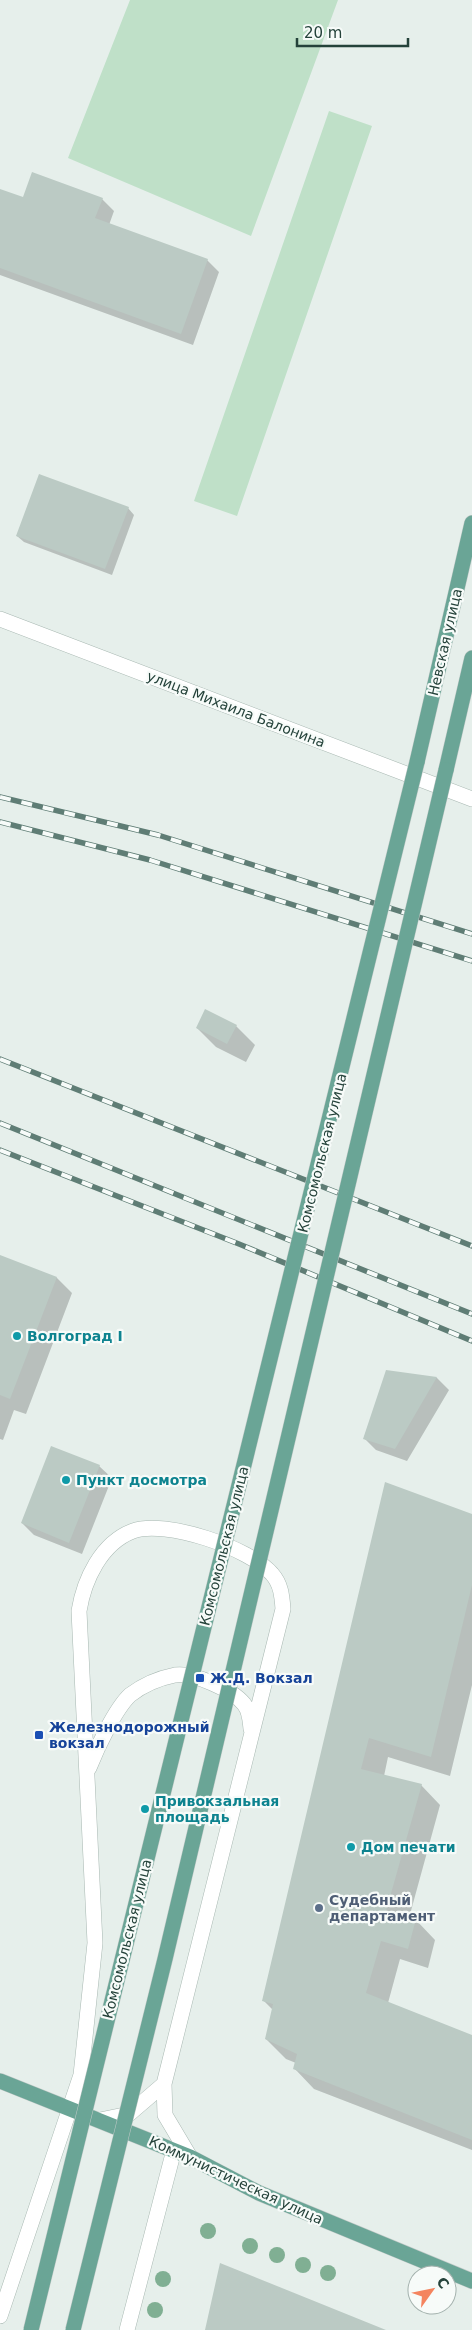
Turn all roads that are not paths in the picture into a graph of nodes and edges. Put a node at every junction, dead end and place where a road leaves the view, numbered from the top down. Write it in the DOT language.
graph roads {
  1 [pos="472,522"];
  2 [pos="0,620"];
  3 [pos="472,658"];
  4 [pos="417,762"];
  5 [pos="472,799"];
  6 [pos="251,1736"];
  7 [pos="87,1773"];
  8 [pos="0,2081"];
  9 [pos="164,2084"];
  10 [pos="70,2108"];
  11 [pos="100,2120"];
  12 [pos="174,2150"];
  13 [pos="190,2157"];
  14 [pos="472,2281"];
  15 [pos="0,2316"];
  16 [pos="30,2330"];
  17 [pos="73,2330"];
  18 [pos="127,2330"];
  1 -- 4 [label="main road, Невская улица"];
  2 -- 5 [label="street, улица Михаила Балонина"];
  3 -- 17 [label="main road, bridge"];
  4 -- 16 [label="main road, Комсомольская улица, bridge"];
  6 -- 7 [label="street"];
  6 -- 7 [label="street"];
  6 -- 9 [label="street"];
  7 -- 10 [label="street"];
  8 -- 10 [label="main road, Коммунистическая улица"];
  9 -- 11 [label="street"];
  9 -- 13 [label="street"];
  10 -- 11 [label="main road, Коммунистическая улица"];
  10 -- 15 [label="street"];
  11 -- 12 [label="main road, Коммунистическая улица"];
  12 -- 13 [label="main road, Коммунистическая улица"];
  12 -- 18 [label="street"];
  13 -- 14 [label="main road, Коммунистическая улица"];
}
